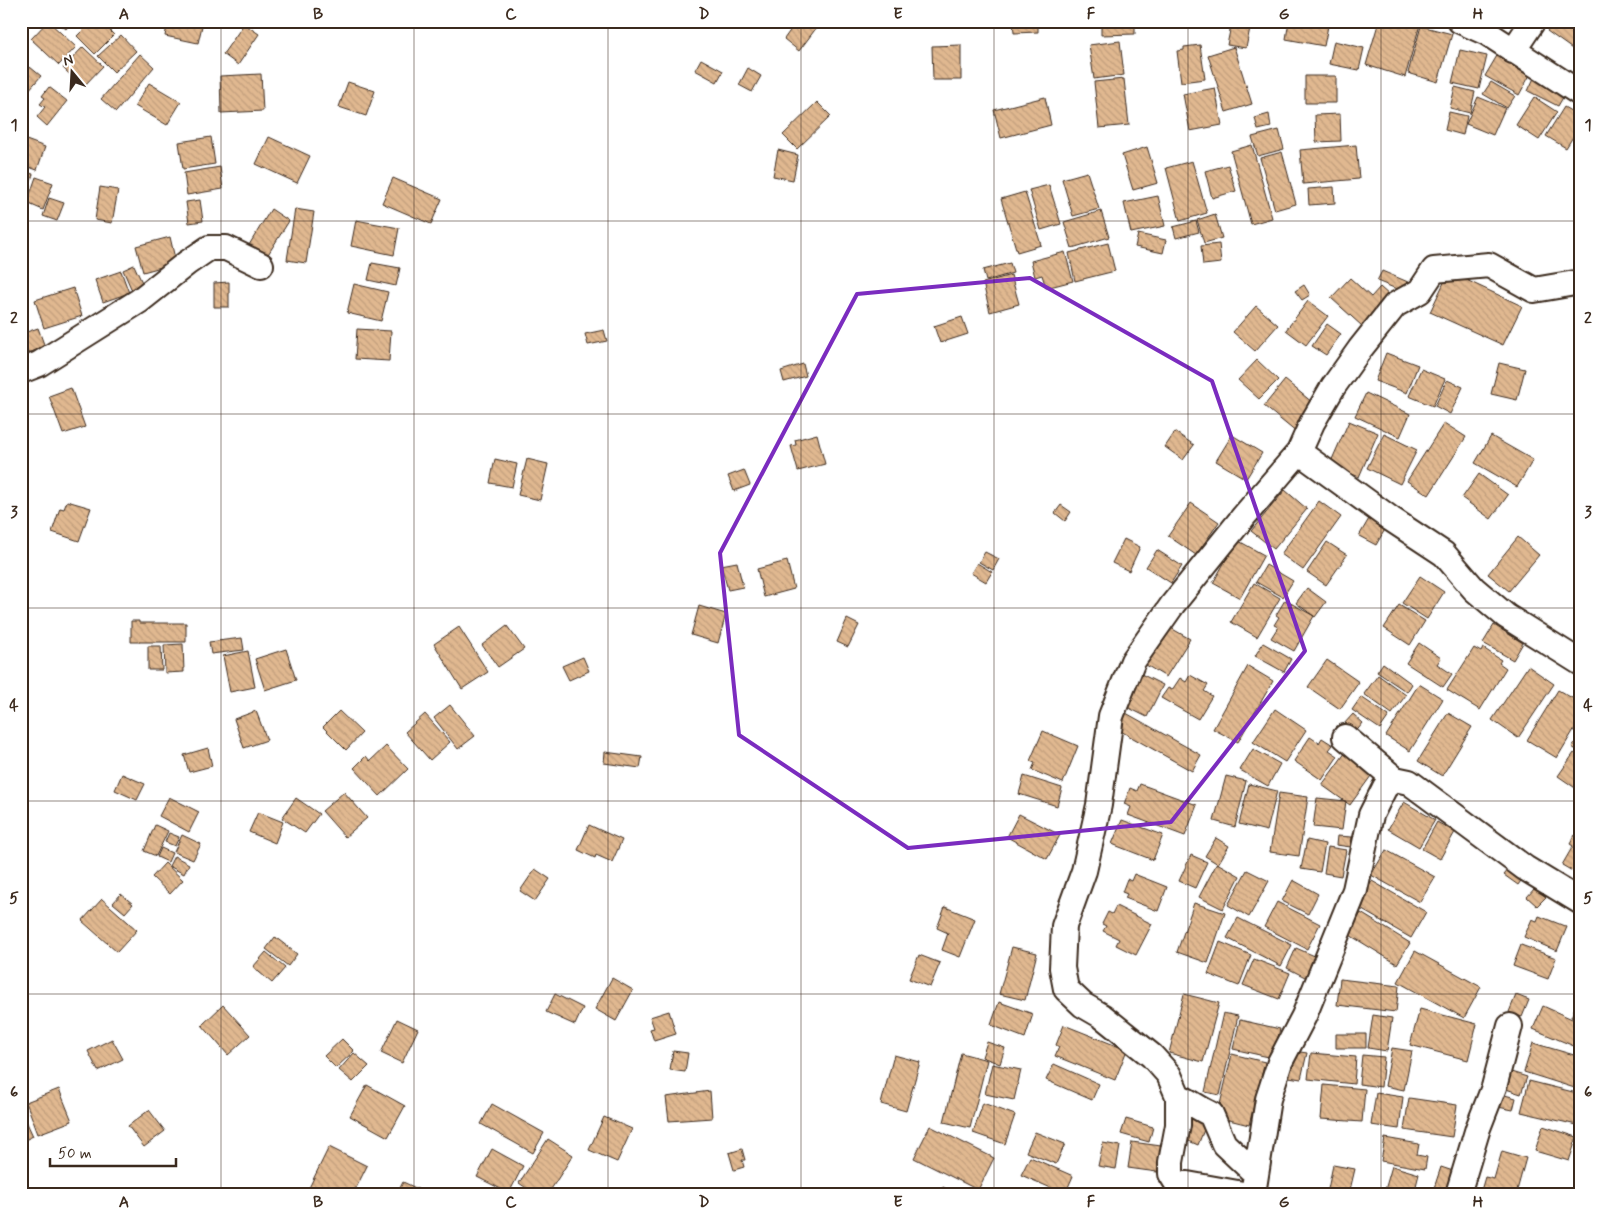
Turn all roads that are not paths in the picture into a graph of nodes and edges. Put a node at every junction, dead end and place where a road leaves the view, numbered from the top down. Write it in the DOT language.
graph roads {
  1 [pos="1460,21"];
  2 [pos="1533,21"];
  3 [pos="1513,50"];
  4 [pos="1581,94"];
  5 [pos="261,265"];
  6 [pos="1581,282"];
  7 [pos="21,371"];
  8 [pos="1299,452"];
  9 [pos="1581,663"];
  10 [pos="1345,737"];
  11 [pos="1395,779"];
  12 [pos="1581,902"];
  13 [pos="1510,1026"];
  14 [pos="1178,1096"];
  15 [pos="1254,1184"];
  16 [pos="1243,1194"];
  17 [pos="1458,1194"];
  1 -- 3 [label="street"];
  2 -- 3 [label="street"];
  3 -- 4 [label="street"];
  5 -- 7 [label="street"];
  6 -- 8 [label="street"];
  8 -- 9 [label="street"];
  8 -- 14 [label="street"];
  10 -- 11 [label="street"];
  11 -- 12 [label="street"];
  11 -- 15 [label="street"];
  13 -- 17 [label="street"];
  14 -- 15 [label="street"];
  14 -- 16 [label="street"];
}
